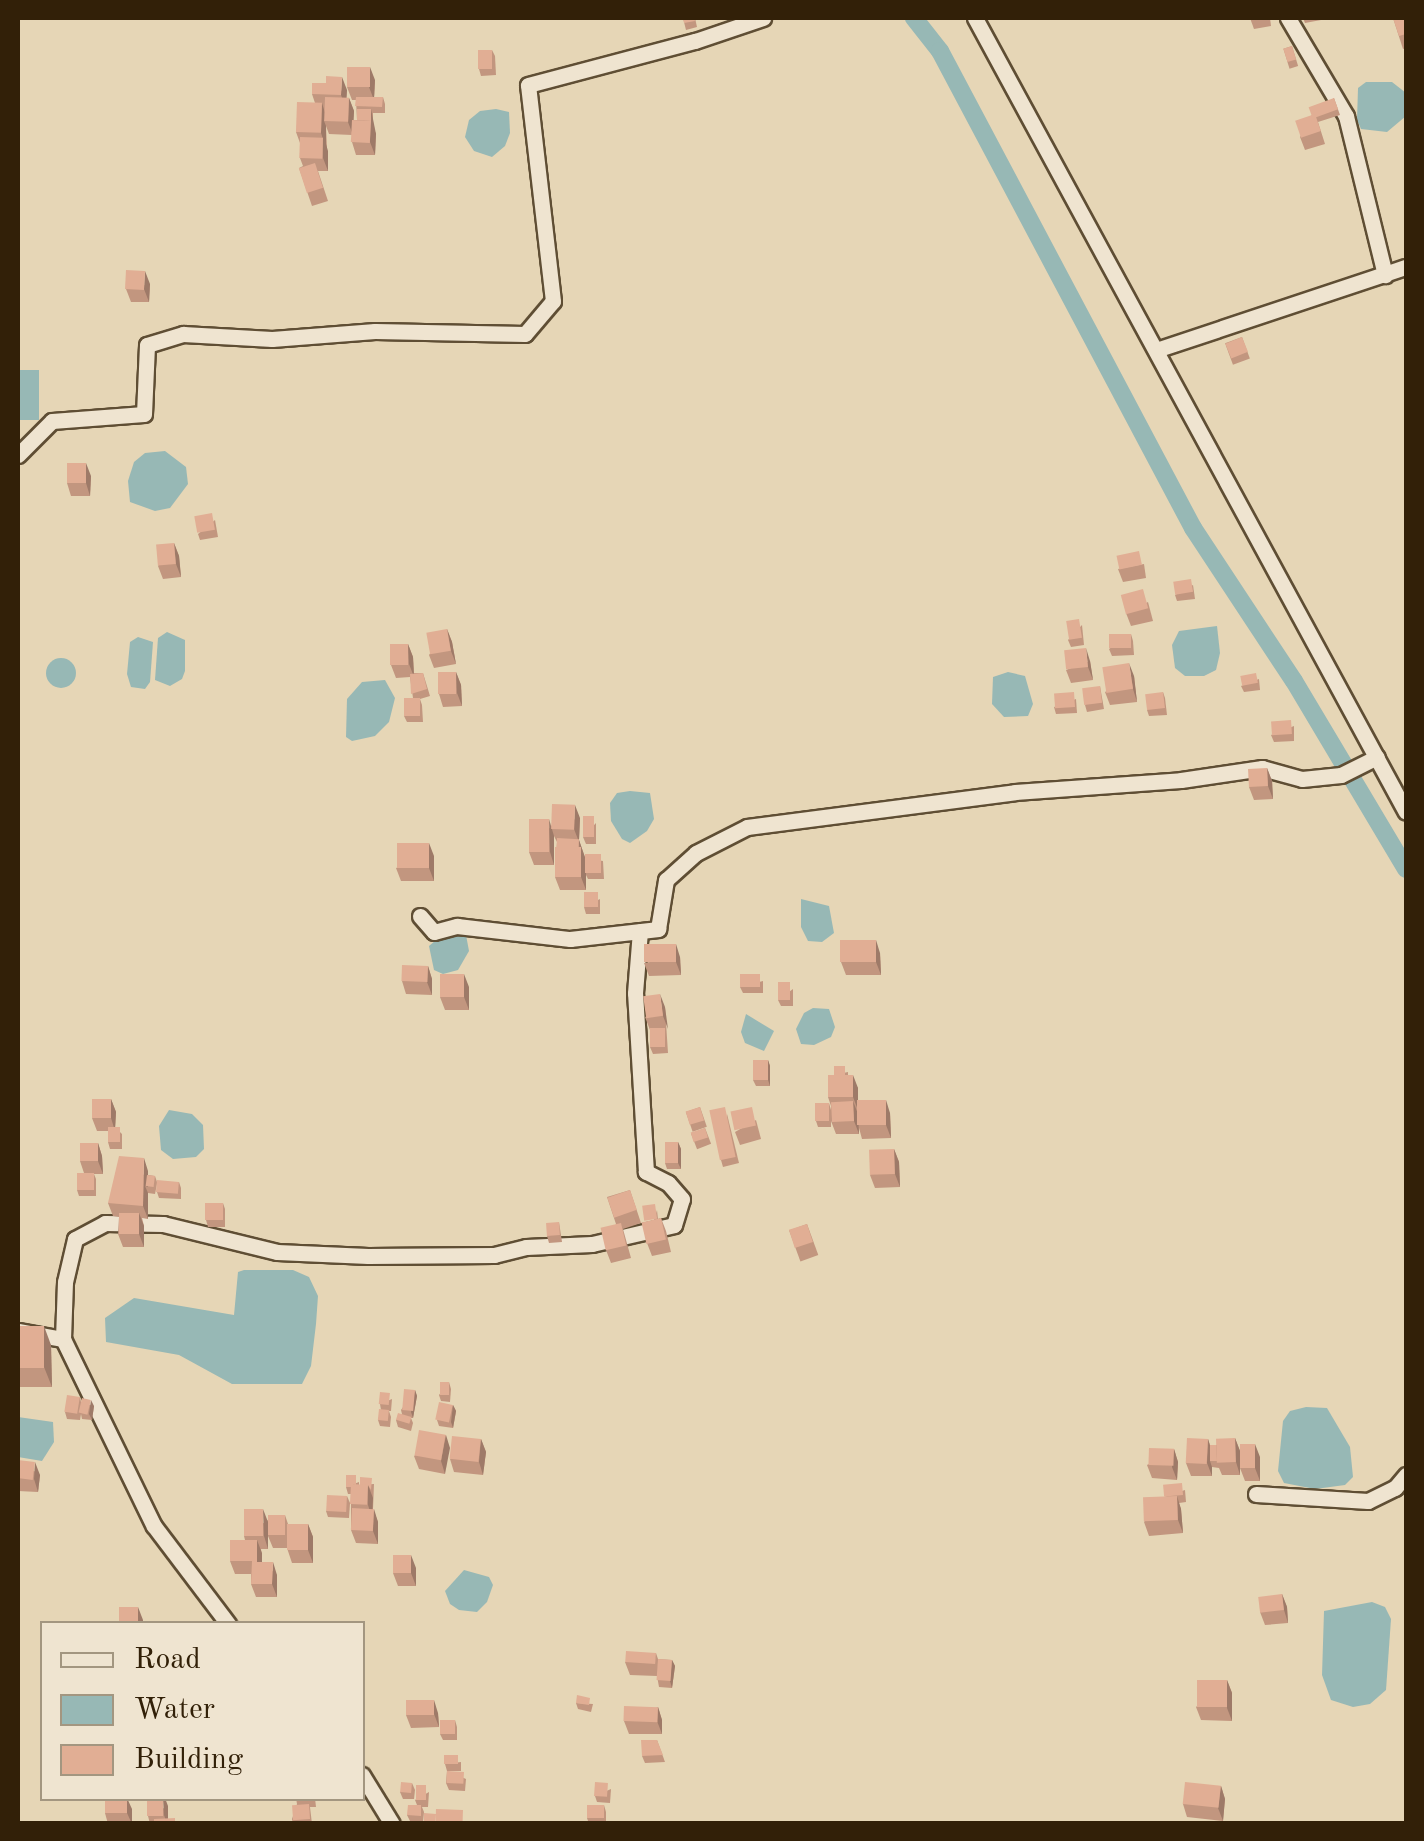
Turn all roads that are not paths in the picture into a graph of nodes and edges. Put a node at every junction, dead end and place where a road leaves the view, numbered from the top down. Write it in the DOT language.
graph roads {
  1 [pos="763,18"];
  2 [pos="975,18"];
  3 [pos="1288,18"];
  4 [pos="1406,268"];
  5 [pos="1385,274"];
  6 [pos="1156,350"];
  7 [pos="18,455"];
  8 [pos="1374,759"];
  9 [pos="1406,812"];
  10 [pos="420,916"];
  11 [pos="640,931"];
  12 [pos="18,1330"];
  13 [pos="63,1339"];
  14 [pos="1406,1475"];
  15 [pos="1256,1494"];
  16 [pos="226,1621"];
  17 [pos="365,1780"];
  18 [pos="392,1824"];
  1 -- 7 [label="street"];
  2 -- 6 [label="street"];
  3 -- 5 [label="street"];
  4 -- 5 [label="street"];
  5 -- 6 [label="street"];
  6 -- 8 [label="street"];
  8 -- 9 [label="street"];
  8 -- 11 [label="street"];
  10 -- 11 [label="street"];
  11 -- 13 [label="street"];
  12 -- 13 [label="street"];
  13 -- 16 [label="street"];
  14 -- 15 [label="street"];
  17 -- 18 [label="street"];
}
